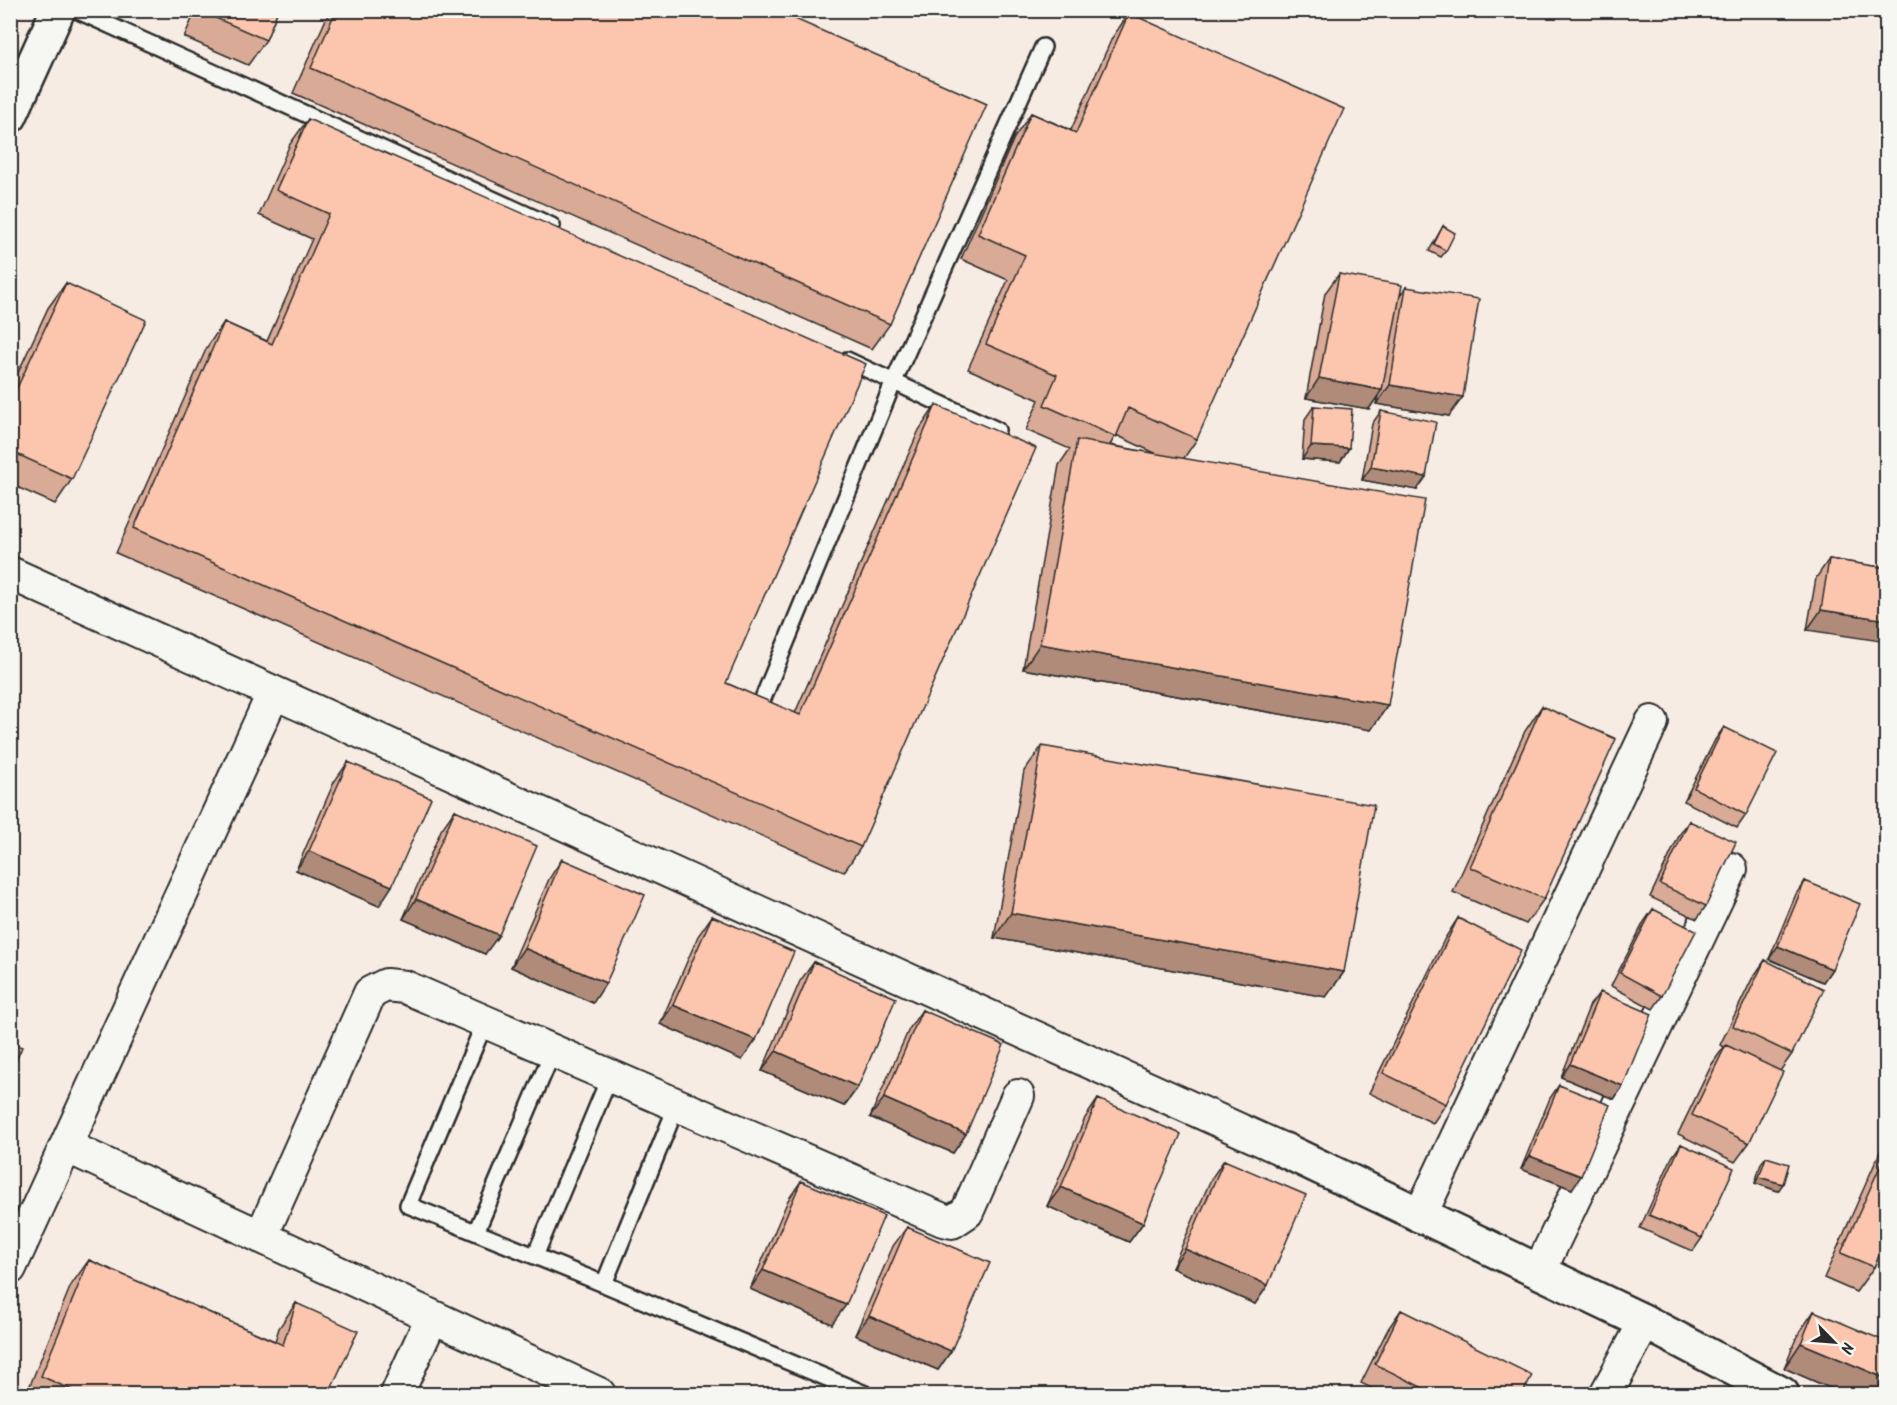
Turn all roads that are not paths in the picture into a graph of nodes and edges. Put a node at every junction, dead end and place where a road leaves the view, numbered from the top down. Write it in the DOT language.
graph roads {
  1 [pos="58,10"];
  2 [pos="76,10"];
  3 [pos="1043,47"];
  4 [pos="10,116"];
  5 [pos="567,233"];
  6 [pos="828,351"];
  7 [pos="894,381"];
  8 [pos="997,430"];
  9 [pos="10,573"];
  10 [pos="273,693"];
  11 [pos="759,708"];
  12 [pos="1652,722"];
  13 [pos="1731,869"];
  14 [pos="485,1022"];
  15 [pos="552,1051"];
  16 [pos="610,1076"];
  17 [pos="1018,1096"];
  18 [pos="677,1105"];
  19 [pos="66,1146"];
  20 [pos="1284,1150"];
  21 [pos="1420,1216"];
  22 [pos="476,1232"];
  23 [pos="261,1237"];
  24 [pos="535,1256"];
  25 [pos="10,1268"];
  26 [pos="1539,1272"];
  27 [pos="604,1284"];
  28 [pos="432,1317"];
  29 [pos="1645,1322"];
  30 [pos="397,1395"];
  31 [pos="599,1395"];
  32 [pos="865,1395"];
  33 [pos="1606,1395"];
  34 [pos="1782,1395"];
  1 -- 4 [label="street"];
  2 -- 5 [label="lane"];
  3 -- 7 [label="lane"];
  6 -- 7 [label="lane"];
  7 -- 8 [label="lane"];
  7 -- 11 [label="lane"];
  9 -- 10 [label="street"];
  10 -- 19 [label="street"];
  10 -- 20 [label="street"];
  12 -- 21 [label="street"];
  13 -- 26 [label="street"];
  14 -- 15 [label="street"];
  14 -- 22 [label="lane"];
  14 -- 23 [label="street"];
  15 -- 16 [label="street"];
  15 -- 22 [label="lane"];
  16 -- 18 [label="street"];
  16 -- 24 [label="lane"];
  17 -- 18 [label="street"];
  18 -- 27 [label="lane"];
  19 -- 23 [label="street"];
  19 -- 25 [label="street"];
  20 -- 21 [label="street"];
  21 -- 26 [label="street"];
  22 -- 24 [label="lane"];
  23 -- 28 [label="street"];
  24 -- 27 [label="lane"];
  26 -- 29 [label="street"];
  27 -- 32 [label="lane"];
  28 -- 30 [label="street"];
  28 -- 31 [label="street"];
  29 -- 33 [label="street"];
  29 -- 34 [label="street"];
}
